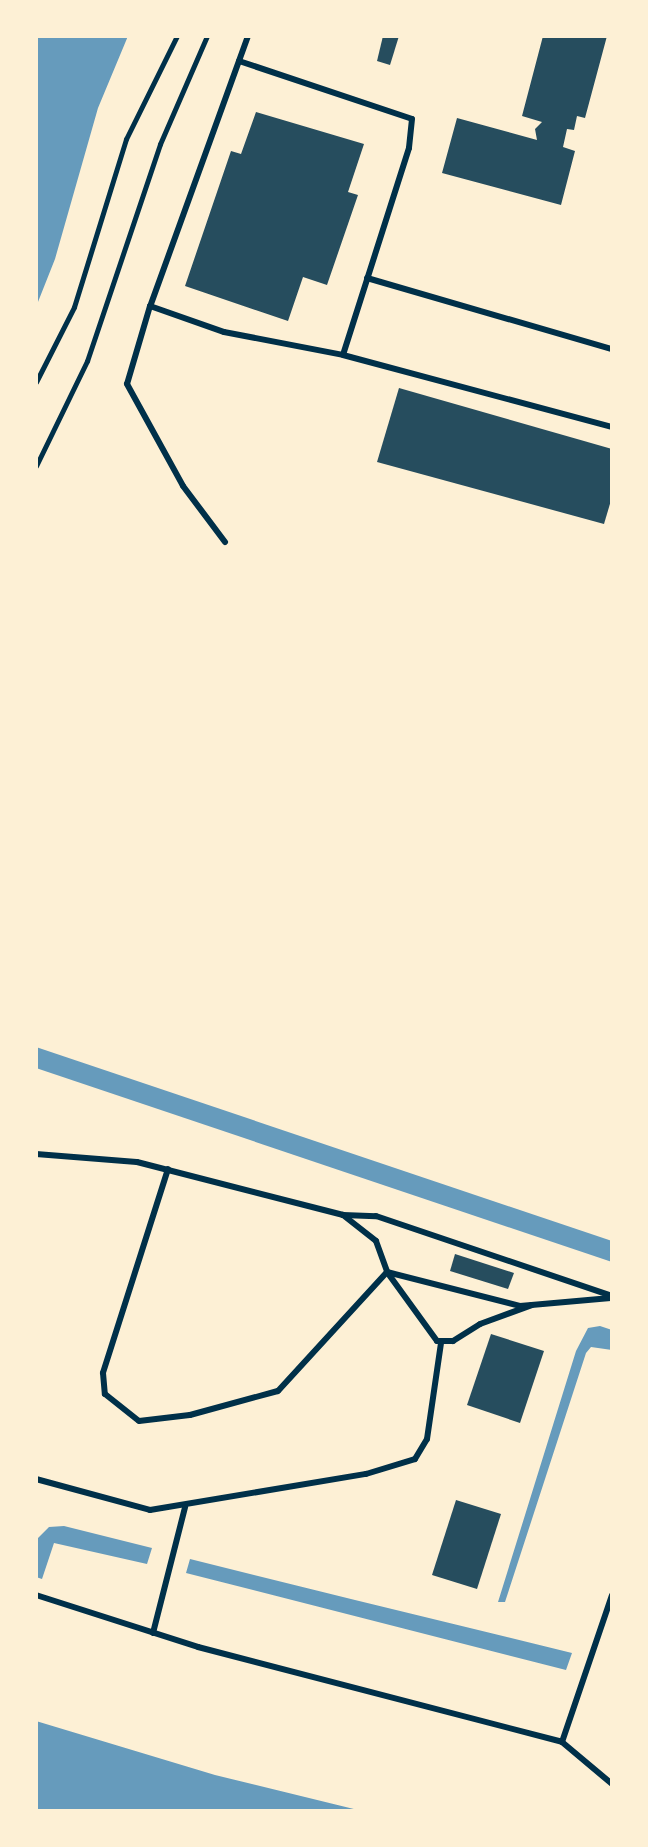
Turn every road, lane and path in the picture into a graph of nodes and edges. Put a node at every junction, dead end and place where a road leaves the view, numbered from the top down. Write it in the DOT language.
graph roads {
  1 [pos="177,36"];
  2 [pos="207,36"];
  3 [pos="248,36"];
  4 [pos="239,61"];
  5 [pos="367,278"];
  6 [pos="150,306"];
  7 [pos="612,349"];
  8 [pos="343,355"];
  9 [pos="36,382"];
  10 [pos="612,427"];
  11 [pos="36,466"];
  12 [pos="225,542"];
  13 [pos="36,1154"];
  14 [pos="168,1169"];
  15 [pos="343,1215"];
  16 [pos="387,1272"];
  17 [pos="612,1297"];
  18 [pos="532,1305"];
  19 [pos="441,1343"];
  20 [pos="36,1479"];
  21 [pos="185,1507"];
  22 [pos="36,1595"];
  23 [pos="612,1595"];
  24 [pos="153,1633"];
  25 [pos="562,1742"];
  26 [pos="612,1784"];
  1 -- 9 [label="path"];
  2 -- 11 [label="path"];
  3 -- 4 [label="lane"];
  4 -- 5 [label="lane"];
  4 -- 6 [label="lane"];
  5 -- 7 [label="lane"];
  5 -- 8 [label="lane"];
  6 -- 8 [label="lane"];
  6 -- 12 [label="lane"];
  8 -- 10 [label="lane"];
  13 -- 14 [label="lane"];
  14 -- 15 [label="lane"];
  14 -- 16 [label="lane"];
  15 -- 16 [label="lane"];
  15 -- 17 [label="lane"];
  16 -- 18 [label="lane"];
  16 -- 19 [label="lane"];
  17 -- 18 [label="lane"];
  18 -- 19 [label="lane"];
  19 -- 21 [label="lane"];
  20 -- 21 [label="lane"];
  21 -- 24 [label="lane"];
  22 -- 24 [label="lane"];
  23 -- 25 [label="lane"];
  24 -- 25 [label="lane"];
  25 -- 26 [label="lane"];
}
